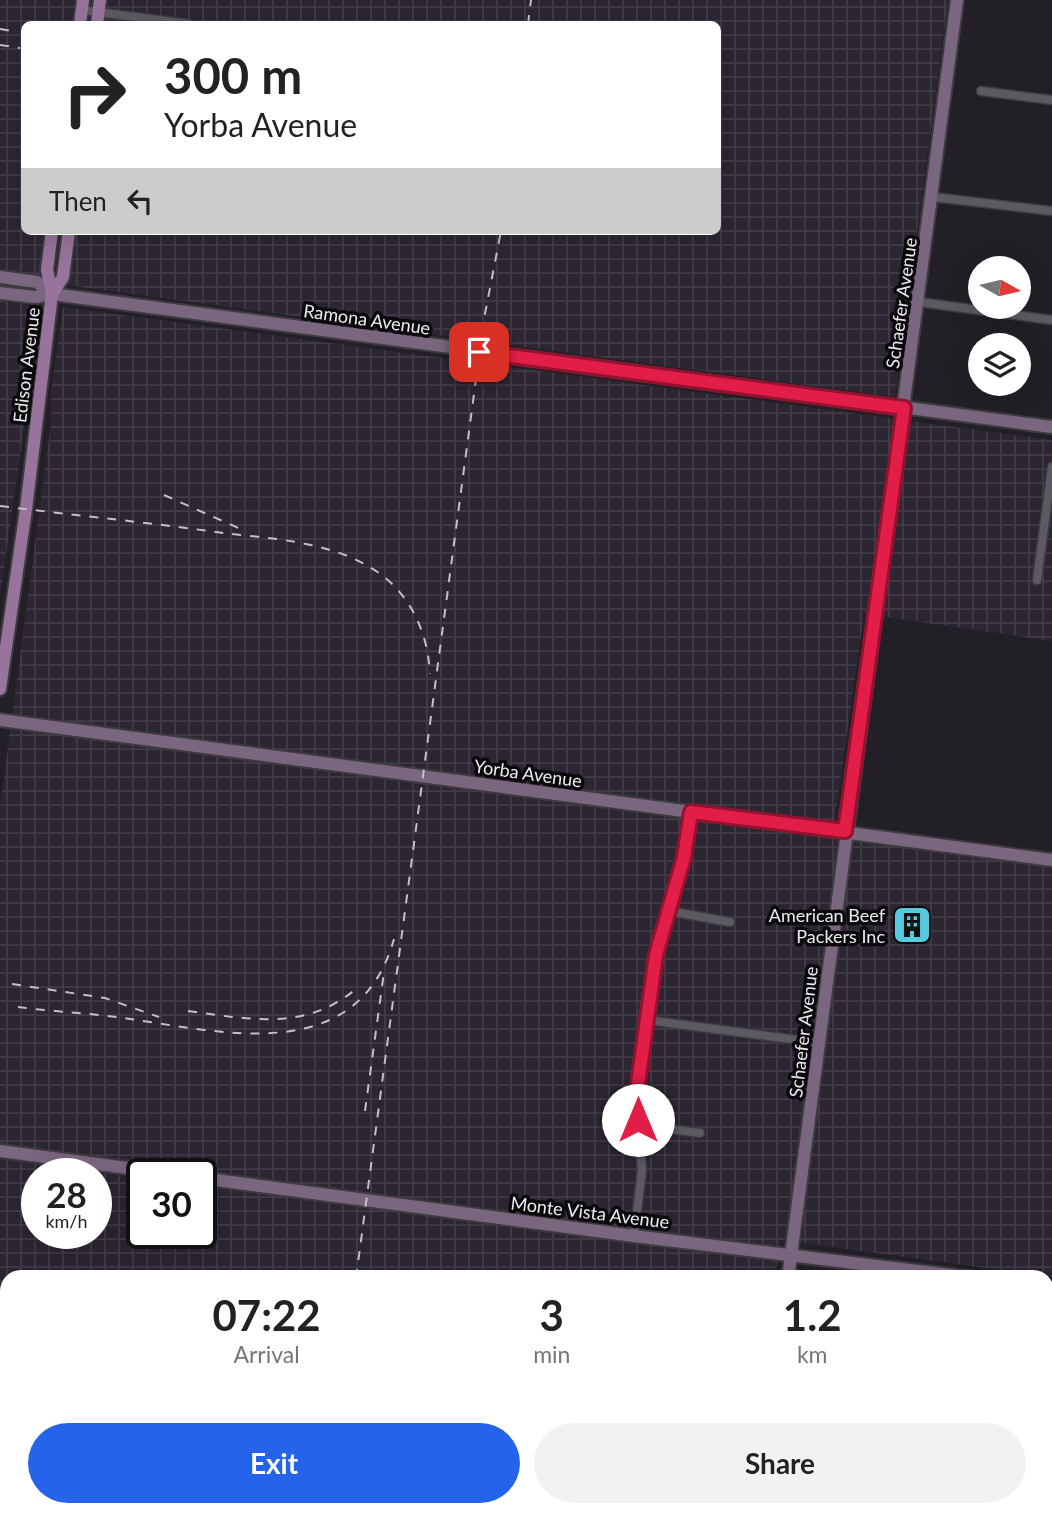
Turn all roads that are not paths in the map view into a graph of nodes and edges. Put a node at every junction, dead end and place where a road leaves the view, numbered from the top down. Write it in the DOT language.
graph roads {
  1 [pos="957,0"];
  2 [pos="82,5"];
  3 [pos="98,12"];
  4 [pos="166,21"];
  5 [pos="981,91"];
  6 [pos="1052,100"];
  7 [pos="933,197"];
  8 [pos="1052,211"];
  9 [pos="51,235"];
  10 [pos="68,235"];
  11 [pos="0,277"];
  12 [pos="0,293"];
  13 [pos="51,294"];
  14 [pos="919,302"];
  15 [pos="1052,320"];
  16 [pos="904,408"];
  17 [pos="1052,427"];
  18 [pos="1052,467"];
  19 [pos="1037,580"];
  20 [pos="0,689"];
  21 [pos="0,720"];
  22 [pos="691,812"];
  23 [pos="845,831"];
  24 [pos="1052,860"];
  25 [pos="668,911"];
  26 [pos="730,922"];
  27 [pos="647,1020"];
  28 [pos="820,1043"];
  29 [pos="639,1130"];
  30 [pos="700,1133"];
  31 [pos="0,1151"];
  32 [pos="126,1168"];
  33 [pos="217,1180"];
  34 [pos="634,1236"];
  35 [pos="791,1253"];
  36 [pos="789,1270"];
  37 [pos="916,1270"];
  1 -- 7 [label="street, Schaefer Avenue"];
  2 -- 3 [label="street"];
  3 -- 4 [label="street"];
  5 -- 6 [label="street"];
  7 -- 8 [label="street"];
  7 -- 14 [label="street, Schaefer Avenue"];
  9 -- 13 [label="main road, Edison Avenue"];
  10 -- 13 [label="main road, Edison Avenue"];
  11 -- 13 [label="street, Ramona Avenue"];
  12 -- 13 [label="street, Ramona Avenue"];
  13 -- 16 [label="street, Ramona Avenue"];
  13 -- 20 [label="main road, Edison Avenue"];
  14 -- 15 [label="street"];
  14 -- 16 [label="street, Schaefer Avenue"];
  16 -- 17 [label="street, Ramona Avenue"];
  16 -- 23 [label="street, Schaefer Avenue"];
  18 -- 19 [label="street"];
  21 -- 22 [label="street, Yorba Avenue"];
  22 -- 23 [label="street, Yorba Avenue"];
  22 -- 25 [label="street"];
  23 -- 24 [label="street, Yorba Avenue"];
  23 -- 28 [label="street, Schaefer Avenue"];
  25 -- 26 [label="street"];
  25 -- 27 [label="street"];
  27 -- 28 [label="street"];
  27 -- 29 [label="street"];
  28 -- 35 [label="street, Schaefer Avenue"];
  29 -- 30 [label="street"];
  29 -- 34 [label="street"];
  31 -- 32 [label="street"];
  33 -- 34 [label="street, Monte Vista Avenue"];
  34 -- 35 [label="street, Monte Vista Avenue"];
  35 -- 36 [label="street, Schaefer Avenue"];
  35 -- 37 [label="street, Monte Vista Avenue"];
}
